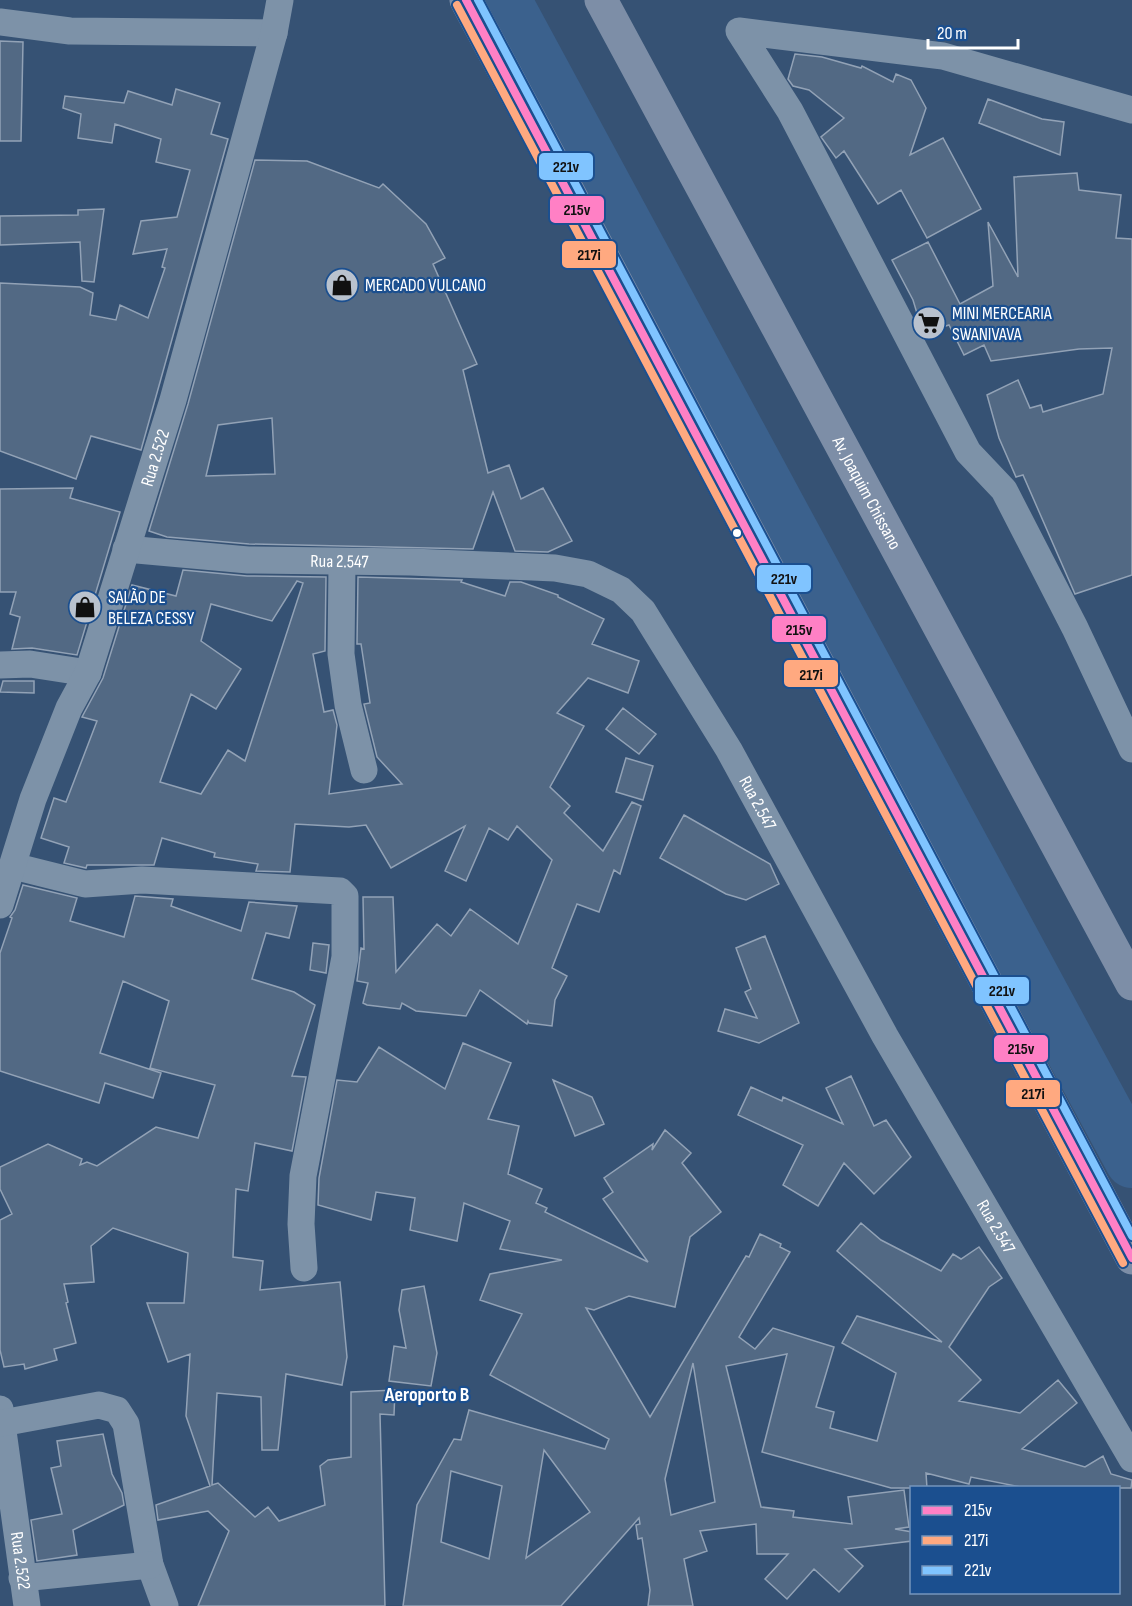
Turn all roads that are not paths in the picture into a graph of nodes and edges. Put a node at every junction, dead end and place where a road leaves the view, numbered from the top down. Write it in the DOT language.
graph roads {
  1 [pos="280,0"];
  2 [pos="466,0"];
  3 [pos="601,0"];
  4 [pos="0,22"];
  5 [pos="274,33"];
  6 [pos="1132,110"];
  7 [pos="126,549"];
  8 [pos="342,563"];
  9 [pos="0,665"];
  10 [pos="88,674"];
  11 [pos="1132,749"];
  12 [pos="363,770"];
  13 [pos="12,835"];
  14 [pos="13,867"];
  15 [pos="0,905"];
  16 [pos="1132,984"];
  17 [pos="1132,1258"];
  18 [pos="304,1268"];
  19 [pos="1,1416"];
  20 [pos="1132,1459"];
  21 [pos="150,1565"];
  22 [pos="22,1578"];
  23 [pos="27,1606"];
  24 [pos="165,1606"];
  1 -- 5 [label="street, Rua 2.522"];
  2 -- 17 [label="main road"];
  3 -- 16 [label="main road, Av. Joaquim Chissano"];
  4 -- 5 [label="street"];
  5 -- 7 [label="street, Rua 2.522"];
  6 -- 11 [label="street"];
  7 -- 8 [label="street, Rua 2.547"];
  7 -- 10 [label="street, Rua 2.522"];
  8 -- 12 [label="street"];
  8 -- 20 [label="street, Rua 2.547"];
  9 -- 10 [label="street"];
  10 -- 13 [label="street, Rua 2.522"];
  13 -- 14 [label="street, Rua 2.522"];
  14 -- 15 [label="street, Rua 2.522"];
  14 -- 18 [label="street"];
  19 -- 21 [label="street"];
  19 -- 22 [label="street, Rua 2.522"];
  21 -- 22 [label="street"];
  21 -- 24 [label="street"];
  22 -- 23 [label="street, Rua 2.522"];
}
